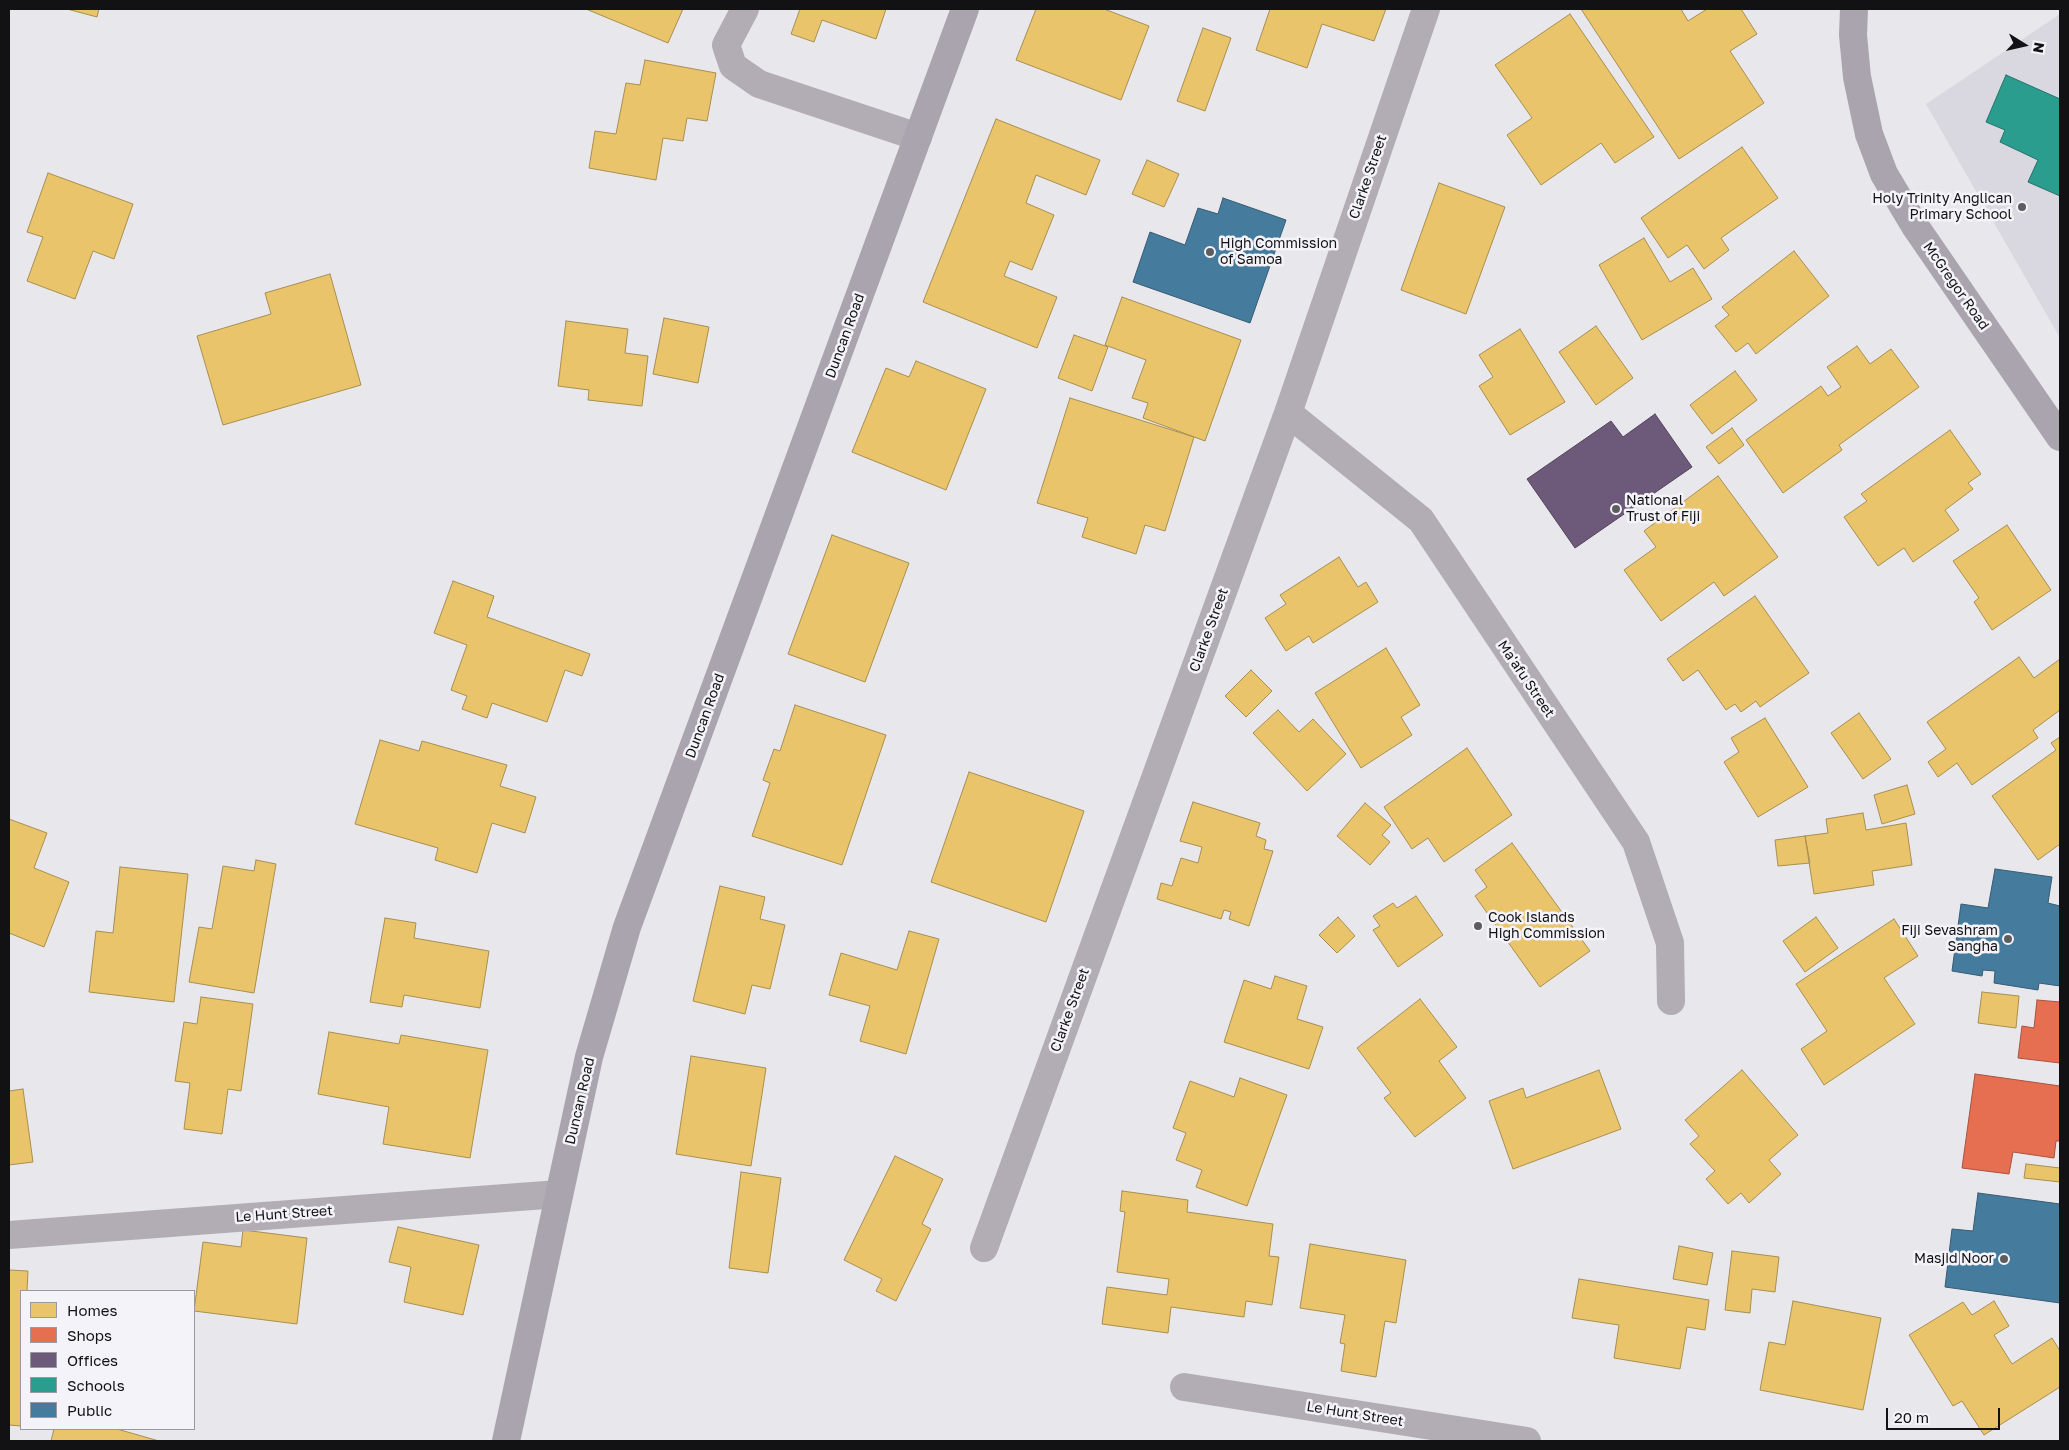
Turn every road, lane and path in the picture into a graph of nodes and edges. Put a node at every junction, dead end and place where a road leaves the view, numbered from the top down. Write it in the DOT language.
graph roads {
  1 [pos="745,9"];
  2 [pos="965,9"];
  3 [pos="1426,9"];
  4 [pos="1854,9"];
  5 [pos="918,137"];
  6 [pos="1288,413"];
  7 [pos="2060,437"];
  8 [pos="1671,1001"];
  9 [pos="559,1194"];
  10 [pos="9,1234"];
  11 [pos="984,1248"];
  12 [pos="1184,1387"];
  13 [pos="506,1441"];
  14 [pos="1527,1441"];
  1 -- 5 [label="street"];
  2 -- 5 [label="main road, Duncan Road"];
  3 -- 6 [label="street, Clarke Street"];
  4 -- 7 [label="main road, McGregor Road"];
  5 -- 9 [label="main road, Duncan Road"];
  6 -- 8 [label="street, Ma'afu Street"];
  6 -- 11 [label="street, Clarke Street"];
  9 -- 10 [label="street, Le Hunt Street"];
  9 -- 13 [label="main road, Duncan Road"];
  12 -- 14 [label="street, Le Hunt Street"];
}
